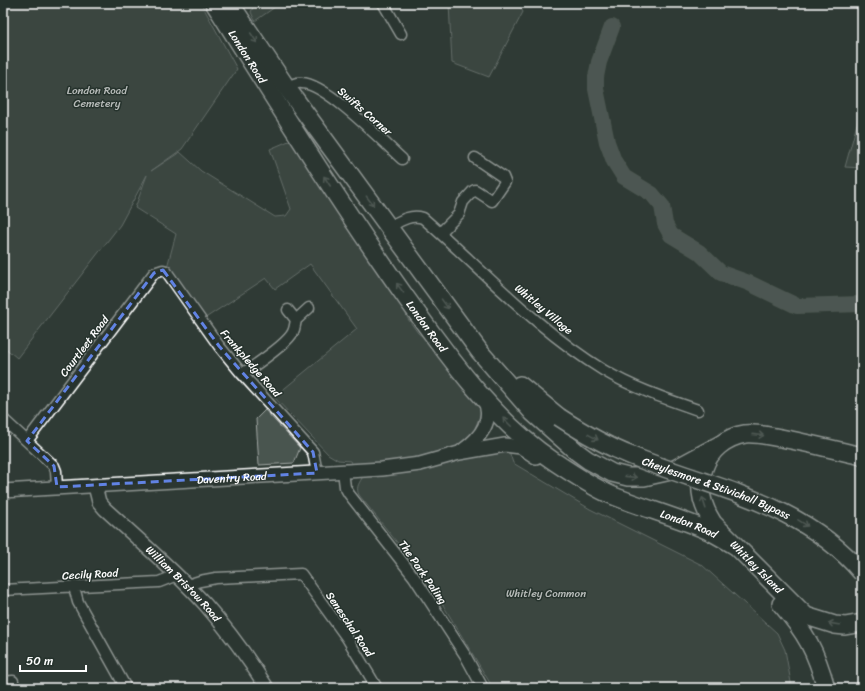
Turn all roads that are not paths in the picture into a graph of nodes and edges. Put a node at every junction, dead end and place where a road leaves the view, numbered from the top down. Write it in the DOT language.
graph roads {
  1 [pos="214,3"];
  2 [pos="383,3"];
  3 [pos="233,4"];
  4 [pos="400,34"];
  5 [pos="287,88"];
  6 [pos="475,158"];
  7 [pos="402,159"];
  8 [pos="389,227"];
  9 [pos="440,233"];
  10 [pos="163,270"];
  11 [pos="309,308"];
  12 [pos="288,310"];
  13 [pos="296,320"];
  14 [pos="480,352"];
  15 [pos="242,374"];
  16 [pos="484,398"];
  17 [pos="698,410"];
  18 [pos="559,417"];
  19 [pos="3,419"];
  20 [pos="27,441"];
  21 [pos="721,444"];
  22 [pos="459,453"];
  23 [pos="862,456"];
  24 [pos="342,471"];
  25 [pos="317,473"];
  26 [pos="95,486"];
  27 [pos="57,487"];
  28 [pos="3,491"];
  29 [pos="607,493"];
  30 [pos="702,529"];
  31 [pos="734,545"];
  32 [pos="862,573"];
  33 [pos="177,575"];
  34 [pos="187,585"];
  35 [pos="74,587"];
  36 [pos="3,590"];
  37 [pos="806,616"];
  38 [pos="862,623"];
  39 [pos="821,670"];
  40 [pos="126,688"];
  41 [pos="267,688"];
  42 [pos="378,688"];
  43 [pos="483,688"];
  44 [pos="826,688"];
  45 [pos="831,688"];
  46 [pos="837,688"];
  16 -- 1 [label="highway, London Road, one-way"];
  2 -- 4 [label="street"];
  3 -- 5 [label="highway, London Road, one-way"];
  5 -- 7 [label="street, Swifts Corner"];
  5 -- 8 [label="highway, London Road, one-way"];
  6 -- 9 [label="street"];
  8 -- 9 [label="street, Whitley Village"];
  8 -- 14 [label="highway, London Road, one-way"];
  9 -- 17 [label="street, Whitley Village"];
  10 -- 15 [label="street, Frankpledge Road"];
  10 -- 20 [label="street, Courtleet Road"];
  11 -- 13 [label="street"];
  12 -- 13 [label="street"];
  13 -- 15 [label="street"];
  14 -- 18 [label="highway, London Road"];
  14 -- 21 [label="highway, London Road, one-way"];
  15 -- 25 [label="street, Frankpledge Road"];
  16 -- 22 [label="street, Daventry Road"];
  29 -- 16 [label="highway, London Road, one-way"];
  18 -- 32 [label="highway, Cheylesmore & Stivichall Bypass, one-way, bridge"];
  19 -- 20 [label="street"];
  20 -- 27 [label="street"];
  21 -- 23 [label="highway, Whitley Island, one-way"];
  31 -- 21 [label="highway, Whitley Island, one-way"];
  22 -- 24 [label="street, Daventry Road"];
  22 -- 29 [label="street, Daventry Road"];
  24 -- 25 [label="street, Daventry Road"];
  24 -- 43 [label="street, The Park Paling"];
  25 -- 26 [label="street, Daventry Road"];
  26 -- 27 [label="street, Daventry Road"];
  26 -- 33 [label="street, William Bristow Road"];
  27 -- 28 [label="street, Daventry Road"];
  29 -- 30 [label="highway, London Road"];
  30 -- 31 [label="highway, London Road"];
  30 -- 39 [label="highway"];
  31 -- 37 [label="highway, Whitley Island"];
  33 -- 34 [label="street, William Bristow Road"];
  33 -- 35 [label="street, Cecily Road"];
  34 -- 41 [label="street, William Bristow Road"];
  34 -- 42 [label="street, Seneschal Road"];
  35 -- 36 [label="street, Cecily Road"];
  35 -- 40 [label="street"];
  38 -- 37 [label="highway, Whitley Island, one-way"];
  37 -- 46 [label="highway"];
  39 -- 44 [label="highway"];
  39 -- 45 [label="highway"];
}
